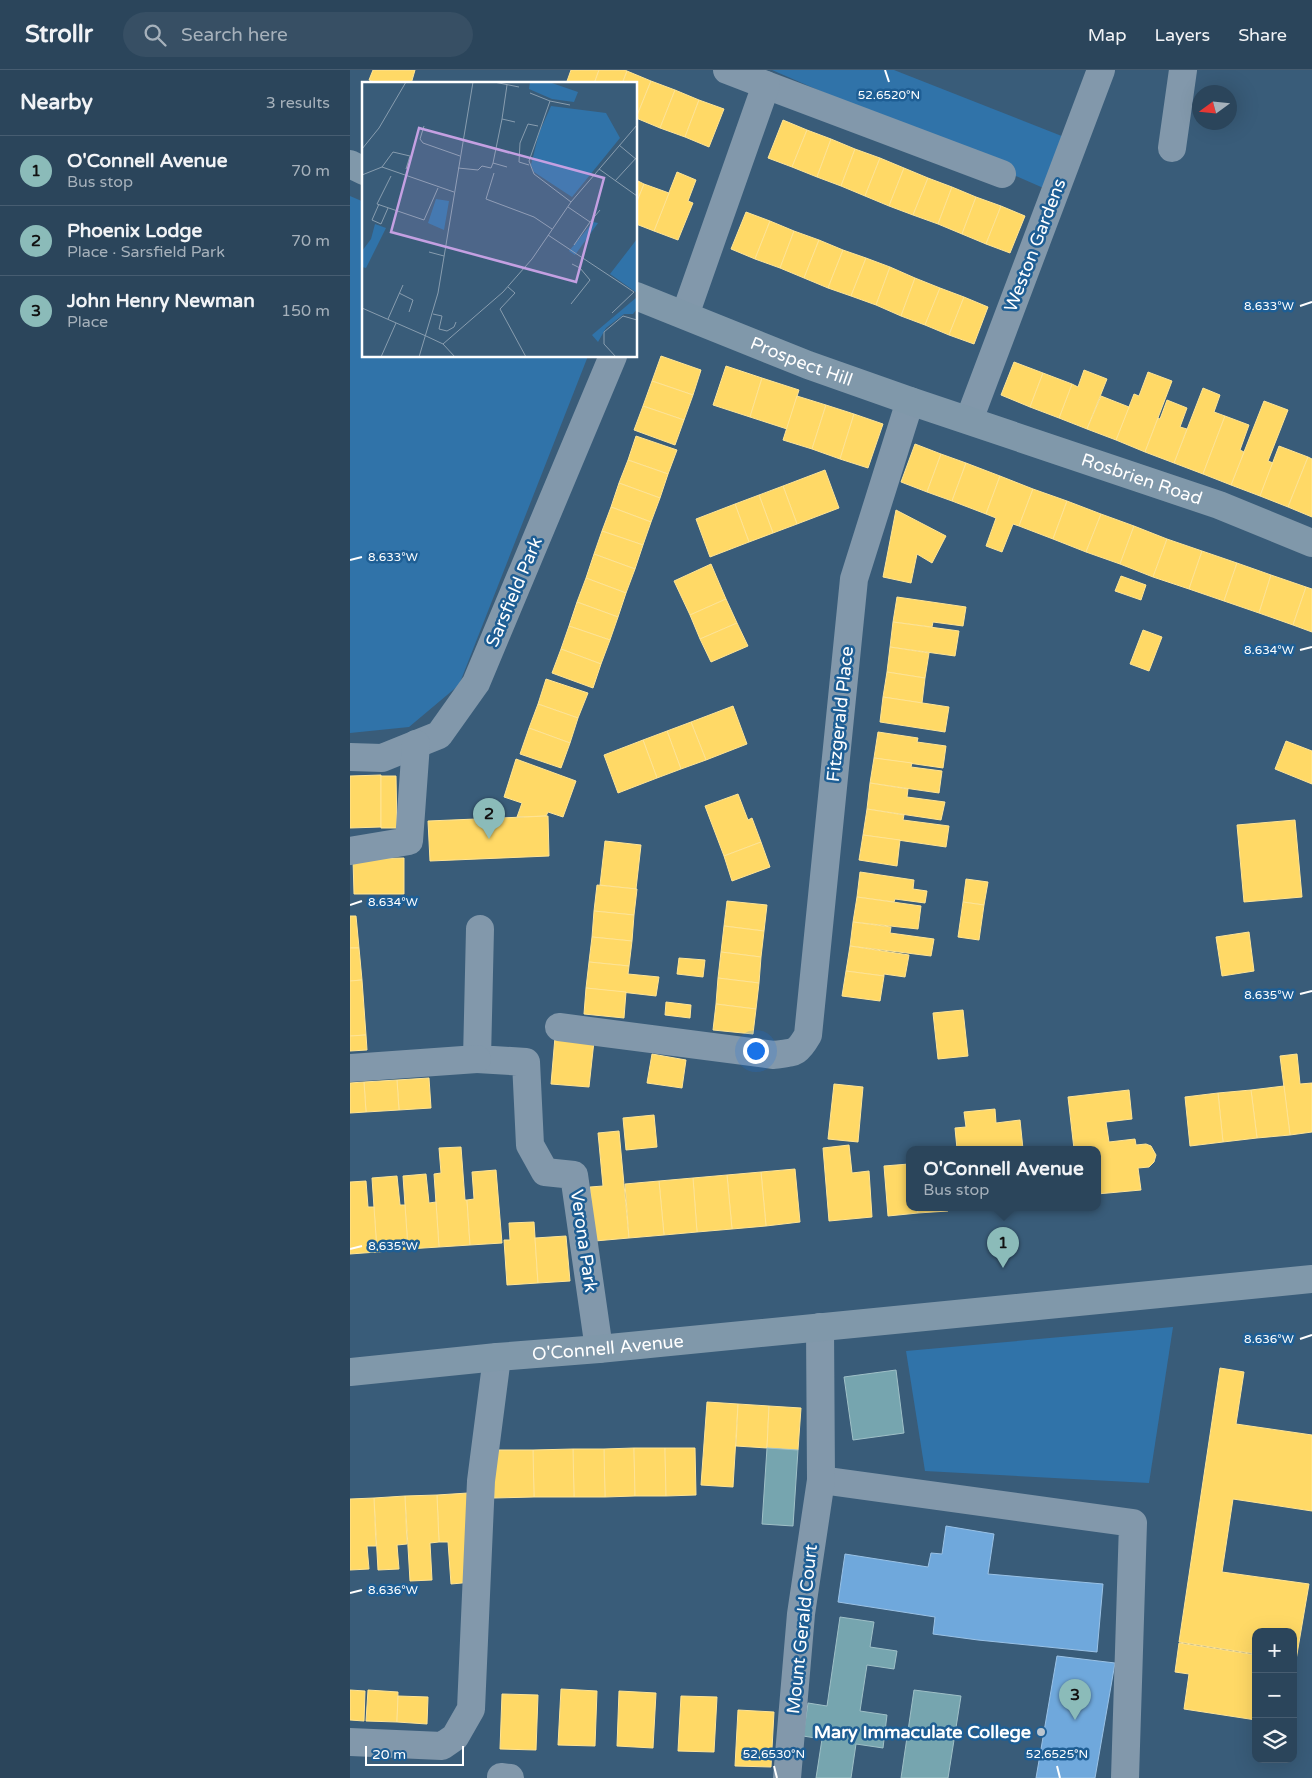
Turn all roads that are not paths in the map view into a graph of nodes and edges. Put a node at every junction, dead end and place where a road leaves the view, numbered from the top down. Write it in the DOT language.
graph roads {
  1 [pos="727,70"];
  2 [pos="1101,70"];
  3 [pos="1183,70"];
  4 [pos="766,85"];
  5 [pos="1172,148"];
  6 [pos="350,164"];
  7 [pos="362,170"];
  8 [pos="1002,174"];
  9 [pos="638,298"];
  10 [pos="685,315"];
  11 [pos="612,358"];
  12 [pos="910,401"];
  13 [pos="969,420"];
  14 [pos="1312,543"];
  15 [pos="416,744"];
  16 [pos="350,757"];
  17 [pos="350,851"];
  18 [pos="480,929"];
  19 [pos="559,1027"];
  20 [pos="477,1059"];
  21 [pos="350,1068"];
  22 [pos="1312,1279"];
  23 [pos="820,1327"];
  24 [pos="599,1349"];
  25 [pos="497,1357"];
  26 [pos="350,1372"];
  27 [pos="821,1480"];
  28 [pos="350,1742"];
  29 [pos="788,1778"];
  30 [pos="1125,1778"];
  1 -- 4 [label="street"];
  2 -- 13 [label="street, Weston Gardens"];
  3 -- 5 [label="street"];
  4 -- 8 [label="street"];
  4 -- 10 [label="street"];
  6 -- 7 [label="main road"];
  9 -- 10 [label="main road, Prospect Hill"];
  10 -- 12 [label="main road, Prospect Hill"];
  11 -- 15 [label="street, Sarsfield Park"];
  12 -- 13 [label="main road, Prospect Hill"];
  12 -- 19 [label="street, Fitzgerald Place"];
  13 -- 14 [label="main road, Rosbrien Road"];
  15 -- 16 [label="street, Sarsfield Park"];
  15 -- 17 [label="street"];
  18 -- 20 [label="street"];
  20 -- 21 [label="street, Verona Park"];
  20 -- 24 [label="street, Verona Park"];
  22 -- 23 [label="main road, O'Connell Avenue"];
  23 -- 24 [label="main road, O'Connell Avenue"];
  23 -- 27 [label="street, Mount Gerald Court"];
  24 -- 25 [label="main road, O'Connell Avenue"];
  25 -- 26 [label="main road, O'Connell Avenue"];
  25 -- 28 [label="street"];
  27 -- 29 [label="street, Mount Gerald Court"];
  27 -- 30 [label="street"];
}
